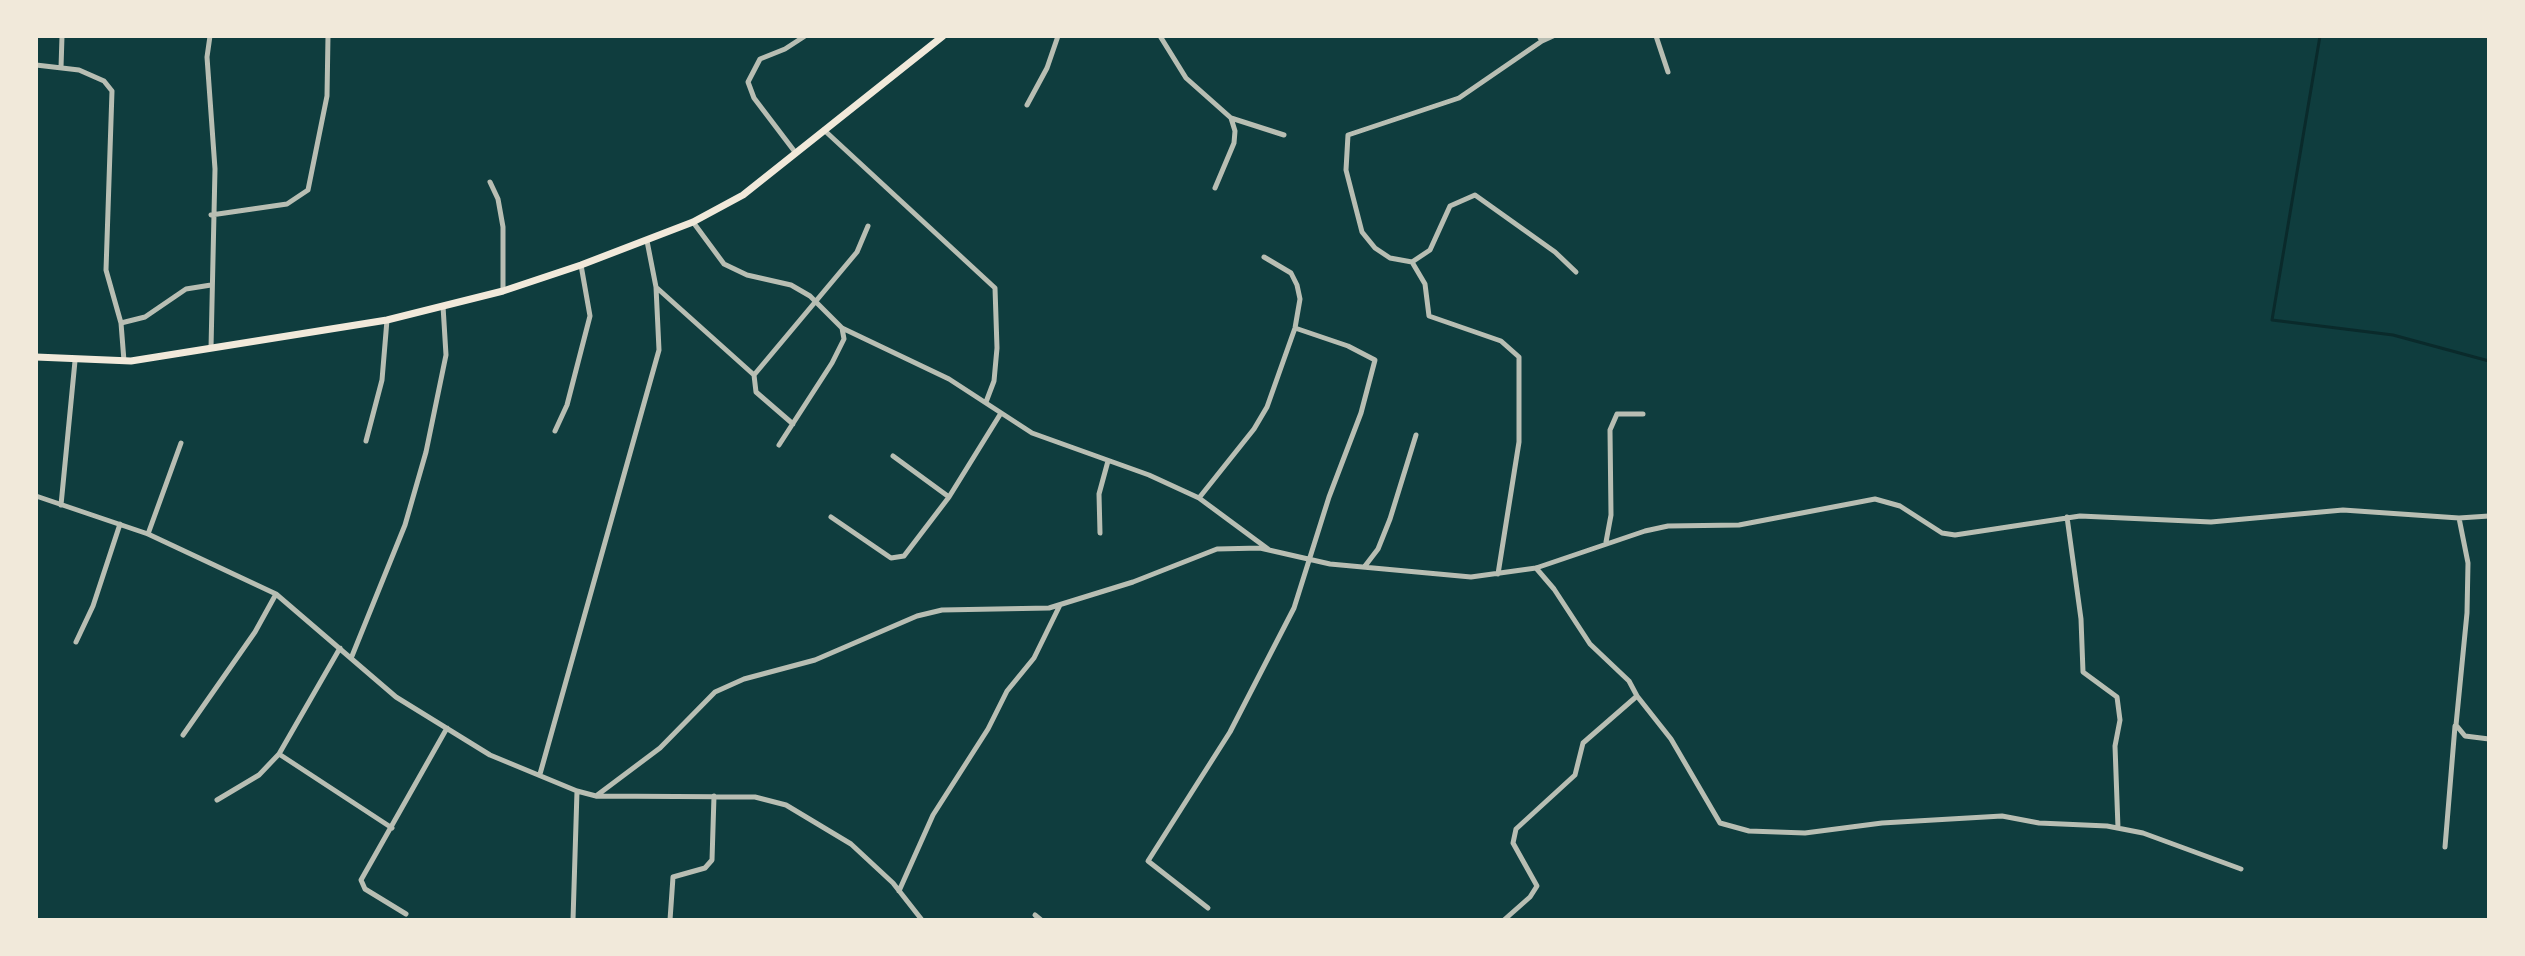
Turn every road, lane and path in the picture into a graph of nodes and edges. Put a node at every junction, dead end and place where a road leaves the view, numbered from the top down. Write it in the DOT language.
graph roads {
  1 [pos="62,36"];
  2 [pos="210,36"];
  3 [pos="328,36"];
  4 [pos="805,36"];
  5 [pos="943,36"];
  6 [pos="1058,36"];
  7 [pos="1160,36"];
  8 [pos="1553,36"];
  9 [pos="1656,36"];
  10 [pos="1540,38"];
  11 [pos="36,65"];
  12 [pos="61,68"];
  13 [pos="1668,72"];
  14 [pos="1027,105"];
  15 [pos="1231,118"];
  16 [pos="824,130"];
  17 [pos="1284,135"];
  18 [pos="795,152"];
  19 [pos="490,182"];
  20 [pos="1215,188"];
  21 [pos="211,215"];
  22 [pos="693,222"];
  23 [pos="868,226"];
  24 [pos="647,241"];
  25 [pos="1264,257"];
  26 [pos="1412,262"];
  27 [pos="581,265"];
  28 [pos="1576,272"];
  29 [pos="211,285"];
  30 [pos="656,287"];
  31 [pos="503,291"];
  32 [pos="816,301"];
  33 [pos="443,306"];
  34 [pos="387,320"];
  35 [pos="121,323"];
  36 [pos="842,328"];
  37 [pos="1295,328"];
  38 [pos="211,349"];
  39 [pos="36,357"];
  40 [pos="75,361"];
  41 [pos="124,361"];
  42 [pos="754,375"];
  43 [pos="986,402"];
  44 [pos="1001,413"];
  45 [pos="1643,414"];
  46 [pos="793,424"];
  47 [pos="555,431"];
  48 [pos="1416,435"];
  49 [pos="366,441"];
  50 [pos="181,443"];
  51 [pos="779,445"];
  52 [pos="893,456"];
  53 [pos="1108,461"];
  54 [pos="36,496"];
  55 [pos="949,497"];
  56 [pos="1199,498"];
  57 [pos="61,505"];
  58 [pos="2489,516"];
  59 [pos="831,517"];
  60 [pos="2067,517"];
  61 [pos="2459,518"];
  62 [pos="120,524"];
  63 [pos="1100,533"];
  64 [pos="148,534"];
  65 [pos="1606,542"];
  66 [pos="1270,551"];
  67 [pos="1312,559"];
  68 [pos="1364,567"];
  69 [pos="1536,568"];
  70 [pos="1498,574"];
  71 [pos="276,594"];
  72 [pos="1060,604"];
  73 [pos="76,642"];
  74 [pos="340,648"];
  75 [pos="352,656"];
  76 [pos="1637,696"];
  77 [pos="2456,725"];
  78 [pos="447,728"];
  79 [pos="183,735"];
  80 [pos="2489,739"];
  81 [pos="279,754"];
  82 [pos="540,774"];
  83 [pos="577,791"];
  84 [pos="596,796"];
  85 [pos="714,796"];
  86 [pos="217,800"];
  87 [pos="392,828"];
  88 [pos="2118,828"];
  89 [pos="2445,847"];
  90 [pos="2241,869"];
  91 [pos="899,891"];
  92 [pos="1208,908"];
  93 [pos="406,914"];
  94 [pos="1035,915"];
  95 [pos="573,920"];
  96 [pos="670,920"];
  97 [pos="922,920"];
  98 [pos="1041,920"];
  99 [pos="1504,920"];
  1 -- 12 [label="street"];
  2 -- 21 [label="street"];
  3 -- 21 [label="street"];
  4 -- 18 [label="street"];
  5 -- 16 [label="main road"];
  6 -- 14 [label="street"];
  7 -- 15 [label="street"];
  8 -- 10 [label="street"];
  9 -- 13 [label="street"];
  10 -- 26 [label="street"];
  11 -- 12 [label="street"];
  12 -- 35 [label="street"];
  15 -- 17 [label="street"];
  15 -- 20 [label="street"];
  16 -- 18 [label="main road"];
  16 -- 43 [label="street"];
  18 -- 22 [label="main road"];
  19 -- 31 [label="street"];
  21 -- 29 [label="street"];
  22 -- 24 [label="main road"];
  22 -- 32 [label="street"];
  23 -- 32 [label="street"];
  24 -- 27 [label="main road"];
  24 -- 30 [label="street"];
  25 -- 37 [label="street"];
  26 -- 28 [label="street"];
  26 -- 70 [label="street"];
  27 -- 31 [label="main road"];
  27 -- 47 [label="street"];
  29 -- 35 [label="street"];
  29 -- 38 [label="street"];
  30 -- 42 [label="street"];
  30 -- 82 [label="street"];
  31 -- 33 [label="main road"];
  32 -- 36 [label="street"];
  32 -- 42 [label="street"];
  33 -- 34 [label="main road"];
  33 -- 75 [label="street"];
  34 -- 38 [label="main road"];
  34 -- 49 [label="street"];
  35 -- 41 [label="street"];
  36 -- 43 [label="street"];
  36 -- 46 [label="street"];
  37 -- 56 [label="street"];
  37 -- 67 [label="street"];
  38 -- 41 [label="main road"];
  39 -- 40 [label="main road"];
  40 -- 41 [label="main road"];
  40 -- 57 [label="street"];
  42 -- 46 [label="street"];
  43 -- 44 [label="street"];
  44 -- 53 [label="street"];
  44 -- 55 [label="street"];
  45 -- 65 [label="street"];
  46 -- 51 [label="street"];
  48 -- 68 [label="street"];
  50 -- 64 [label="street"];
  52 -- 55 [label="street"];
  53 -- 56 [label="street"];
  53 -- 63 [label="street"];
  54 -- 57 [label="street"];
  55 -- 59 [label="street"];
  56 -- 66 [label="street"];
  57 -- 62 [label="street"];
  58 -- 61 [label="street"];
  60 -- 61 [label="street"];
  60 -- 65 [label="street"];
  60 -- 88 [label="street"];
  61 -- 77 [label="street"];
  62 -- 64 [label="street"];
  62 -- 73 [label="street"];
  64 -- 71 [label="street"];
  65 -- 69 [label="street"];
  66 -- 67 [label="street"];
  66 -- 72 [label="street"];
  67 -- 68 [label="street"];
  67 -- 92 [label="street"];
  68 -- 70 [label="street"];
  69 -- 70 [label="street"];
  69 -- 76 [label="street"];
  71 -- 74 [label="street"];
  71 -- 79 [label="street"];
  72 -- 84 [label="street"];
  72 -- 91 [label="street"];
  74 -- 75 [label="street"];
  74 -- 81 [label="street"];
  75 -- 78 [label="street"];
  76 -- 88 [label="street"];
  76 -- 99 [label="street"];
  77 -- 80 [label="street"];
  77 -- 89 [label="street"];
  78 -- 82 [label="street"];
  78 -- 87 [label="street"];
  81 -- 86 [label="street"];
  81 -- 87 [label="street"];
  82 -- 83 [label="street"];
  83 -- 84 [label="street"];
  83 -- 95 [label="street"];
  84 -- 85 [label="street"];
  85 -- 91 [label="street"];
  85 -- 96 [label="street"];
  87 -- 93 [label="street"];
  88 -- 90 [label="street"];
  91 -- 97 [label="street"];
  94 -- 98 [label="street"];
}
